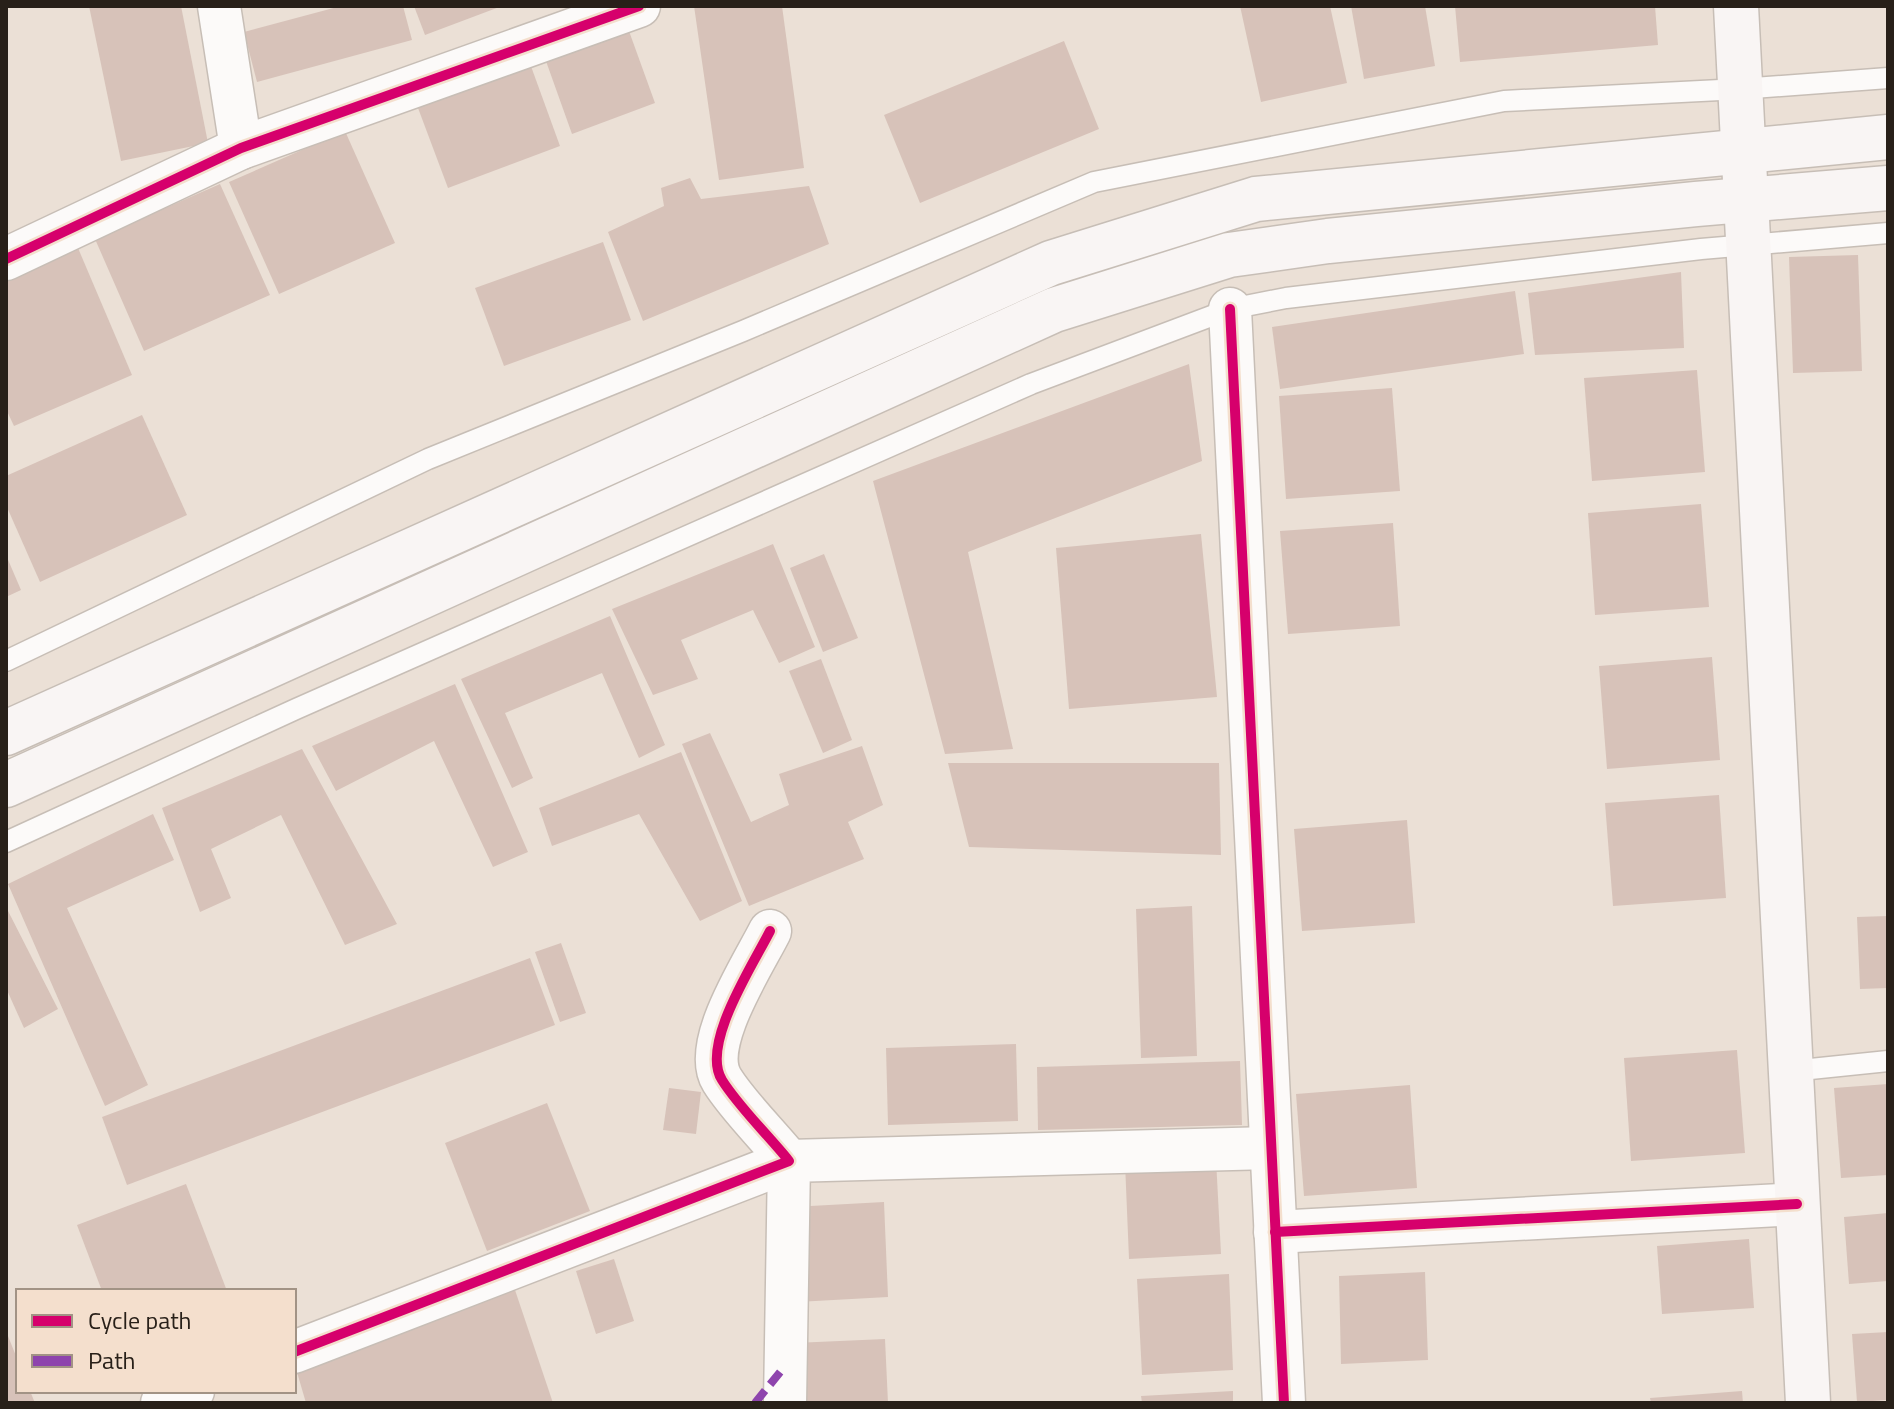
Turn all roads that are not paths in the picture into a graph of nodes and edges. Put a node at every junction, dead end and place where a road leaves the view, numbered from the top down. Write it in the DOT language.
graph roads {
  1 [pos="219,6"];
  2 [pos="639,6"];
  3 [pos="1736,6"];
  4 [pos="1888,78"];
  5 [pos="1740,89"];
  6 [pos="1888,137"];
  7 [pos="241,148"];
  8 [pos="1743,150"];
  9 [pos="1888,188"];
  10 [pos="1746,200"];
  11 [pos="1888,233"];
  12 [pos="1749,244"];
  13 [pos="6,259"];
  14 [pos="1230,309"];
  15 [pos="6,661"];
  16 [pos="6,733"];
  17 [pos="6,785"];
  18 [pos="6,842"];
  19 [pos="770,931"];
  20 [pos="1888,1061"];
  21 [pos="1791,1071"];
  22 [pos="1270,1148"];
  23 [pos="789,1161"];
  24 [pos="1797,1204"];
  25 [pos="1275,1232"];
  26 [pos="296,1351"];
  27 [pos="188,1393"];
  28 [pos="162,1403"];
  29 [pos="785,1403"];
  30 [pos="1284,1403"];
  31 [pos="1808,1403"];
  1 -- 7 [label="street"];
  2 -- 7 [label="street"];
  3 -- 5 [label="main road"];
  4 -- 5 [label="lane"];
  5 -- 8 [label="main road"];
  5 -- 15 [label="lane"];
  6 -- 8 [label="main road"];
  7 -- 13 [label="street"];
  8 -- 10 [label="main road"];
  8 -- 16 [label="main road"];
  9 -- 10 [label="main road"];
  10 -- 12 [label="main road"];
  10 -- 17 [label="main road"];
  11 -- 12 [label="lane"];
  12 -- 14 [label="lane"];
  12 -- 21 [label="main road"];
  14 -- 18 [label="lane"];
  14 -- 22 [label="street"];
  19 -- 23 [label="street"];
  20 -- 21 [label="lane"];
  21 -- 24 [label="main road"];
  22 -- 23 [label="street"];
  22 -- 25 [label="street"];
  23 -- 26 [label="street"];
  23 -- 29 [label="street"];
  24 -- 25 [label="street"];
  24 -- 31 [label="main road"];
  25 -- 30 [label="street"];
  27 -- 28 [label="street"];
}
